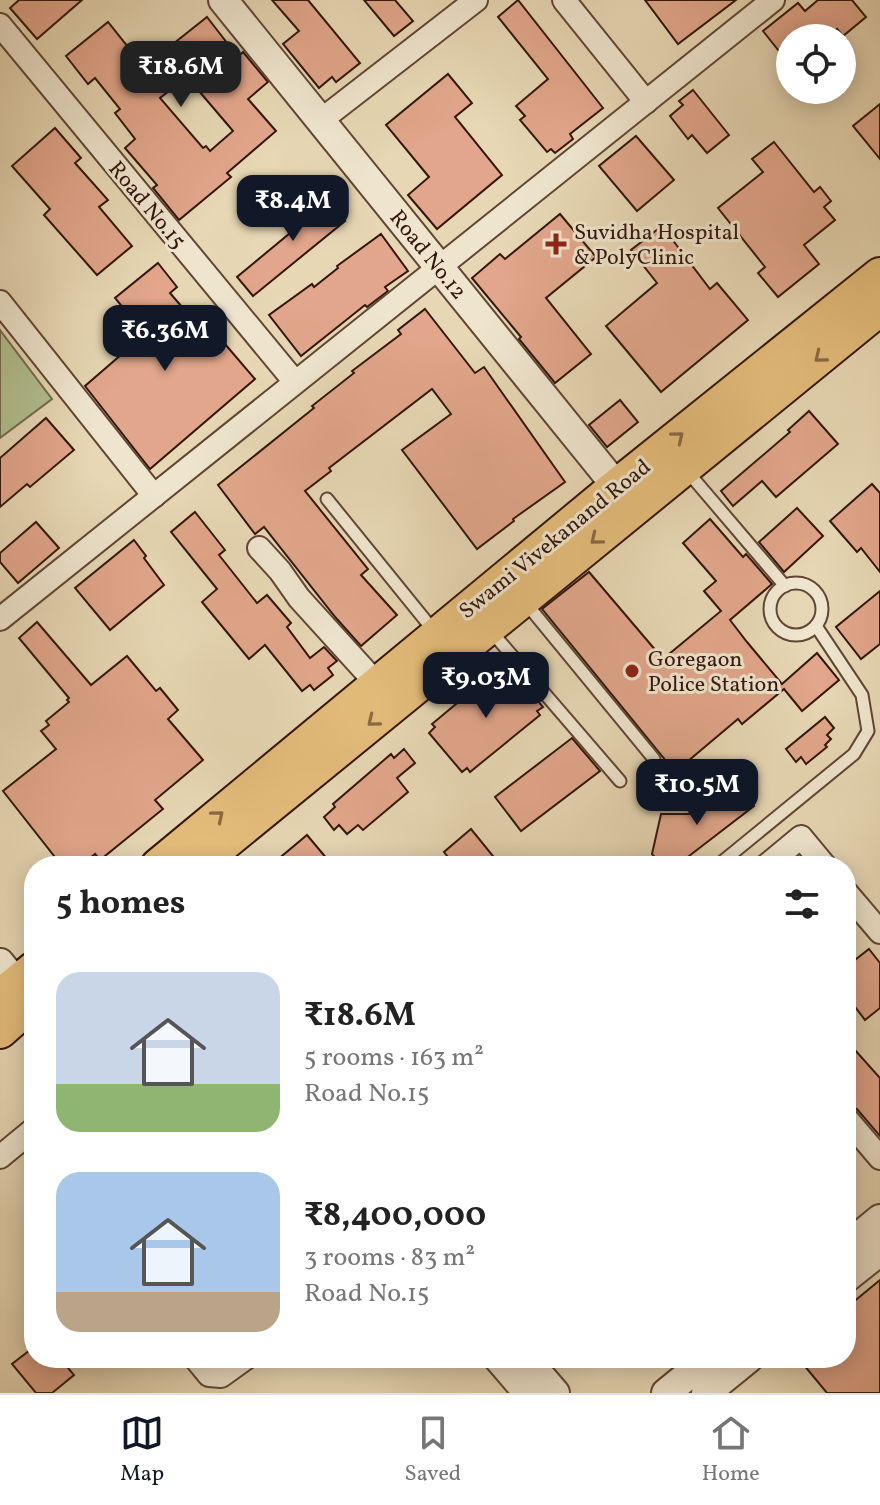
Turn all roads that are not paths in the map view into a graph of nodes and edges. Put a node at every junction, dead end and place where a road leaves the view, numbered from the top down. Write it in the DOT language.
graph roads {
  1 [pos="223,0"];
  2 [pos="476,0"];
  3 [pos="564,0"];
  4 [pos="773,0"];
  5 [pos="0,25"];
  6 [pos="646,102"];
  7 [pos="320,121"];
  8 [pos="439,267"];
  9 [pos="880,275"];
  10 [pos="0,302"];
  11 [pos="880,308"];
  12 [pos="295,382"];
  13 [pos="684,467"];
  14 [pos="154,496"];
  15 [pos="626,497"];
  16 [pos="327,499"];
  17 [pos="259,548"];
  18 [pos="785,586"];
  19 [pos="523,599"];
  20 [pos="4,607"];
  21 [pos="816,626"];
  22 [pos="488,628"];
  23 [pos="437,634"];
  24 [pos="377,684"];
  25 [pos="654,759"];
  26 [pos="620,781"];
  27 [pos="170,856"];
  28 [pos="208,856"];
  29 [pos="729,856"];
  30 [pos="778,856"];
  31 [pos="817,856"];
  32 [pos="856,904"];
  33 [pos="880,932"];
  34 [pos="856,1130"];
  35 [pos="24,1137"];
  36 [pos="0,1157"];
  37 [pos="880,1158"];
  38 [pos="880,1219"];
  39 [pos="862,1250"];
  40 [pos="203,1368"];
  41 [pos="232,1368"];
  42 [pos="507,1368"];
  43 [pos="534,1368"];
  44 [pos="721,1368"];
  45 [pos="528,1393"];
  46 [pos="555,1393"];
  47 [pos="666,1393"];
  1 -- 7 [label="street, Road No.12"];
  2 -- 7 [label="street"];
  3 -- 6 [label="street"];
  4 -- 6 [label="street"];
  5 -- 12 [label="street, Road No.15"];
  6 -- 8 [label="street"];
  7 -- 8 [label="street, Road No.12"];
  8 -- 12 [label="street"];
  8 -- 15 [label="street, Road No.12"];
  15 -- 9 [label="main road, Swami Vivekanand Road, one-way"];
  10 -- 14 [label="street"];
  11 -- 13 [label="main road, Swami Vivekanand Road, one-way"];
  12 -- 14 [label="street"];
  13 -- 15 [label="main road, Swami Vivekanand Road"];
  13 -- 18 [label="lane"];
  14 -- 20 [label="street"];
  15 -- 19 [label="main road, Swami Vivekanand Road, one-way"];
  15 -- 23 [label="main road, Swami Vivekanand Road"];
  16 -- 23 [label="lane"];
  17 -- 24 [label="street"];
  18 -- 21 [label="lane"];
  18 -- 21 [label="lane"];
  19 -- 22 [label="main road, Swami Vivekanand Road"];
  19 -- 25 [label="lane"];
  21 -- 29 [label="lane"];
  22 -- 26 [label="lane"];
  22 -- 28 [label="main road, Swami Vivekanand Road, one-way"];
  23 -- 24 [label="main road, Swami Vivekanand Road"];
  27 -- 24 [label="main road, Swami Vivekanand Road, one-way"];
  30 -- 31 [label="street"];
  32 -- 33 [label="street"];
  34 -- 37 [label="street"];
  35 -- 36 [label="street"];
  38 -- 39 [label="street"];
  40 -- 41 [label="street"];
  42 -- 45 [label="street"];
  43 -- 46 [label="street"];
  44 -- 47 [label="street"];
}
